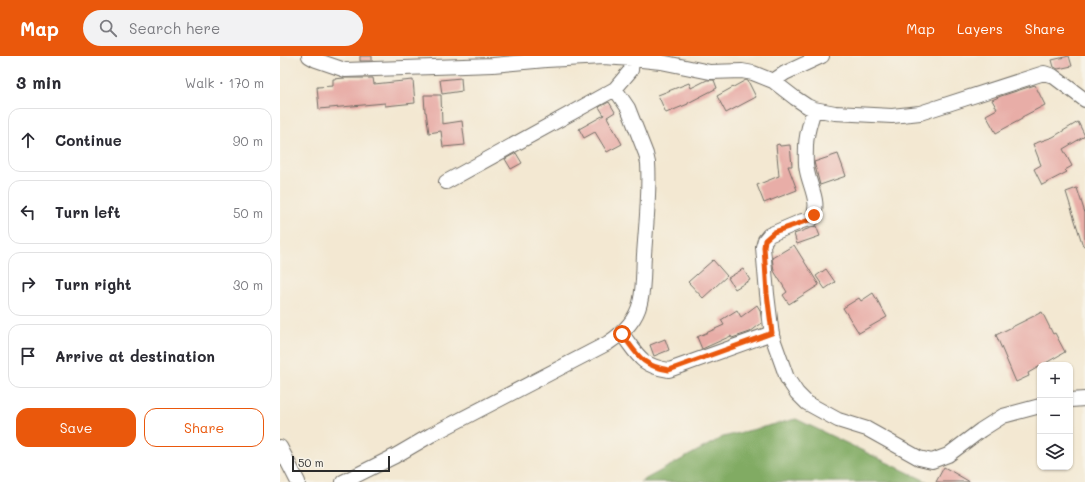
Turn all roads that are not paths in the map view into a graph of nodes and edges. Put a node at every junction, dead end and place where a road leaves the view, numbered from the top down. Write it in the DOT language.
graph roads {
  1 [pos="309,56"];
  2 [pos="822,56"];
  3 [pos="632,59"];
  4 [pos="662,59"];
  5 [pos="773,81"];
  6 [pos="615,89"];
  7 [pos="1085,100"];
  8 [pos="814,109"];
  9 [pos="446,182"];
  10 [pos="772,333"];
  11 [pos="622,334"];
  12 [pos="1085,399"];
  13 [pos="1073,400"];
  14 [pos="1037,407"];
  15 [pos="280,447"];
  16 [pos="298,482"];
  17 [pos="343,482"];
  1 -- 3 [label="street"];
  2 -- 5 [label="street"];
  3 -- 4 [label="street"];
  3 -- 6 [label="street"];
  4 -- 5 [label="street"];
  5 -- 8 [label="street"];
  6 -- 9 [label="street"];
  6 -- 11 [label="street"];
  7 -- 8 [label="street"];
  8 -- 10 [label="street"];
  10 -- 11 [label="street"];
  10 -- 14 [label="street"];
  11 -- 17 [label="street"];
  12 -- 13 [label="street"];
  15 -- 16 [label="street"];
}
